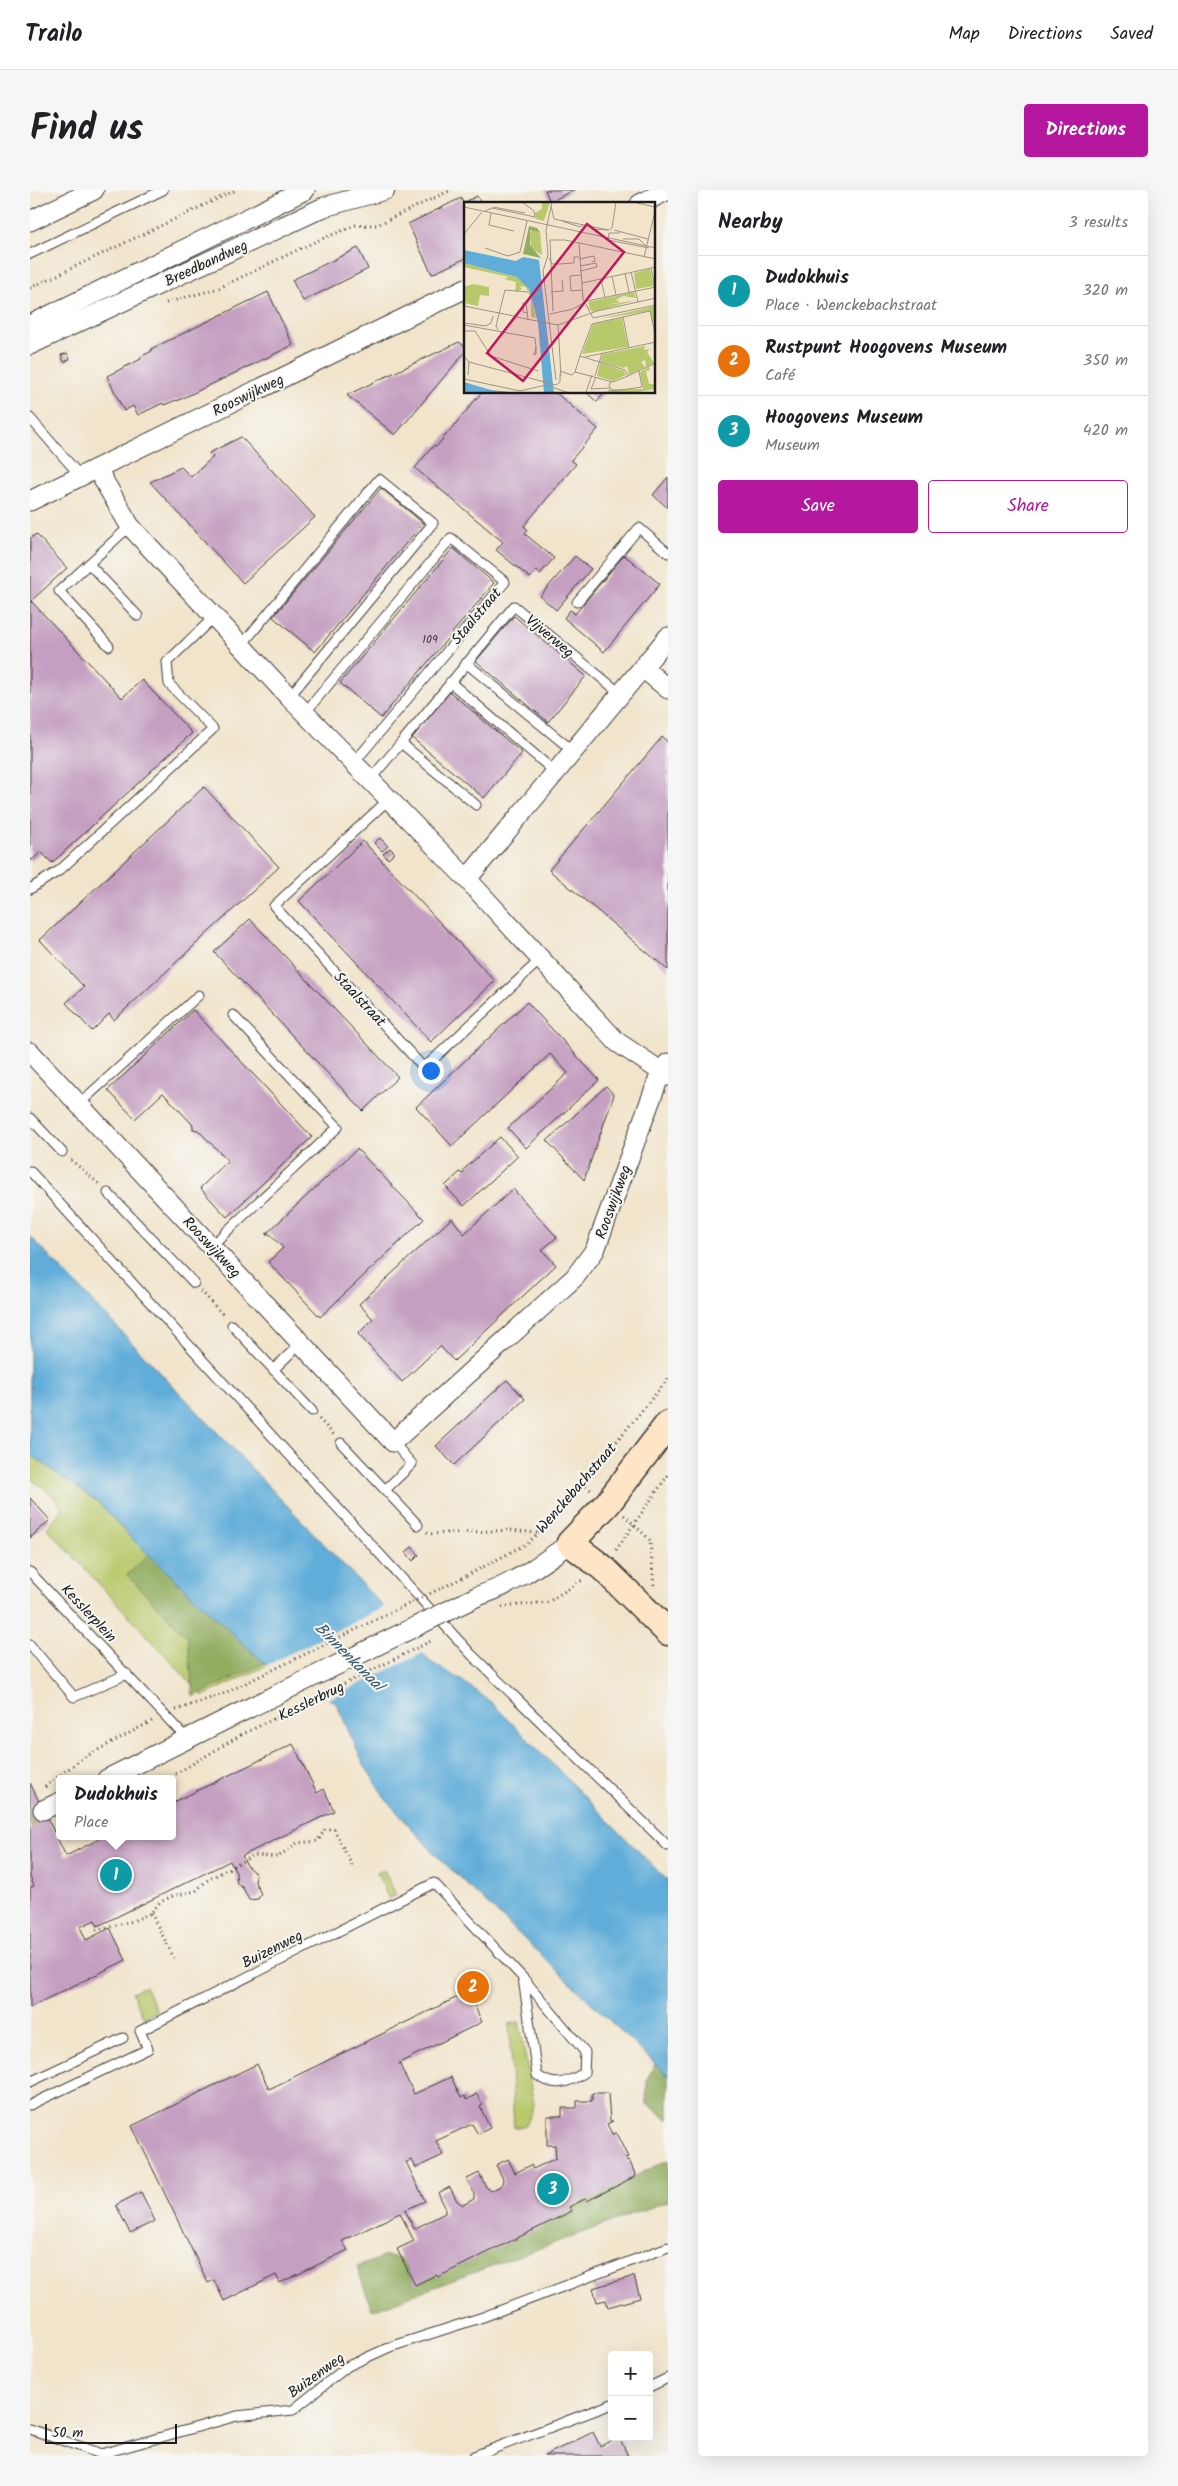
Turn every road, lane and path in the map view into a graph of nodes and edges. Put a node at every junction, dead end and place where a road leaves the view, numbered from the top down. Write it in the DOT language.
graph roads {
  1 [pos="94,190"];
  2 [pos="163,190"];
  3 [pos="236,190"];
  4 [pos="305,190"];
  5 [pos="385,190"];
  6 [pos="451,190"];
  7 [pos="668,190"];
  8 [pos="644,202"];
  9 [pos="30,221"];
  10 [pos="30,254"];
  11 [pos="30,288"];
  12 [pos="464,289"];
  13 [pos="165,303"];
  14 [pos="30,325"];
  15 [pos="30,345"];
  16 [pos="30,418"];
  17 [pos="89,473"];
  18 [pos="30,501"];
  19 [pos="130,526"];
  20 [pos="668,553"];
  21 [pos="89,564"];
  22 [pos="577,602"];
  23 [pos="138,616"];
  24 [pos="214,617"];
  25 [pos="668,637"];
  26 [pos="109,646"];
  27 [pos="241,646"];
  28 [pos="466,663"];
  29 [pos="643,668"];
  30 [pos="450,682"];
  31 [pos="668,689"];
  32 [pos="621,694"];
  33 [pos="289,697"];
  34 [pos="304,714"];
  35 [pos="401,742"];
  36 [pos="573,751"];
  37 [pos="353,764"];
  38 [pos="555,772"];
  39 [pos="369,781"];
  40 [pos="388,800"];
  41 [pos="476,805"];
  42 [pos="467,879"];
  43 [pos="30,889"];
  44 [pos="540,959"];
  45 [pos="199,995"];
  46 [pos="233,1015"];
  47 [pos="31,1056"];
  48 [pos="666,1070"];
  49 [pos="79,1104"];
  50 [pos="30,1118"];
  51 [pos="62,1152"];
  52 [pos="30,1171"];
  53 [pos="108,1193"];
  54 [pos="211,1246"];
  55 [pos="194,1283"];
  56 [pos="232,1326"];
  57 [pos="302,1343"];
  58 [pos="274,1370"];
  59 [pos="668,1378"];
  60 [pos="312,1411"];
  61 [pos="668,1424"];
  62 [pos="341,1442"];
  63 [pos="393,1442"];
  64 [pos="668,1475"];
  65 [pos="386,1490"];
  66 [pos="418,1525"];
  67 [pos="635,1525"];
  68 [pos="538,1533"];
  69 [pos="570,1543"];
  70 [pos="603,1568"];
  71 [pos="30,1572"];
  72 [pos="658,1592"];
  73 [pos="478,1596"];
  74 [pos="495,1610"];
  75 [pos="668,1632"];
  76 [pos="435,1639"];
  77 [pos="30,1645"];
  78 [pos="127,1674"];
  79 [pos="165,1715"];
  80 [pos="187,1739"];
  81 [pos="61,1775"];
  82 [pos="114,1775"];
  83 [pos="174,1775"];
  84 [pos="668,1846"];
  85 [pos="353,1868"];
  86 [pos="151,1913"];
  87 [pos="96,1930"];
  88 [pos="174,1958"];
  89 [pos="523,1978"];
  90 [pos="124,2038"];
  91 [pos="30,2082"];
  92 [pos="30,2104"];
  93 [pos="668,2247"];
  94 [pos="668,2378"];
  95 [pos="653,2386"];
  96 [pos="608,2406"];
  97 [pos="30,2429"];
  98 [pos="474,2456"];
  1 -- 9 [label="street"];
  2 -- 10 [label="lane"];
  3 -- 11 [label="path"];
  4 -- 14 [label="street, Breedbandweg"];
  5 -- 15 [label="street, Breedbandweg"];
  6 -- 13 [label="path"];
  7 -- 8 [label="street"];
  12 -- 17 [label="street, Rooswijkweg"];
  16 -- 17 [label="lane"];
  17 -- 18 [label="street, Rooswijkweg"];
  17 -- 19 [label="street"];
  19 -- 21 [label="lane"];
  19 -- 24 [label="street"];
  20 -- 22 [label="lane"];
  21 -- 23 [label="lane"];
  21 -- 26 [label="lane"];
  24 -- 27 [label="street"];
  24 -- 43 [label="lane"];
  25 -- 29 [label="street"];
  27 -- 33 [label="street"];
  27 -- 33 [label="lane"];
  28 -- 30 [label="lane, Vijverweg"];
  28 -- 32 [label="lane, Vijverweg"];
  28 -- 36 [label="lane"];
  29 -- 31 [label="street"];
  29 -- 32 [label="street"];
  30 -- 35 [label="lane, Vijverweg"];
  30 -- 38 [label="lane"];
  32 -- 36 [label="street"];
  33 -- 34 [label="street"];
  34 -- 37 [label="street"];
  34 -- 37 [label="lane, Staalstraat"];
  35 -- 39 [label="lane"];
  35 -- 41 [label="lane"];
  36 -- 38 [label="street"];
  37 -- 39 [label="street"];
  38 -- 42 [label="street"];
  39 -- 40 [label="street"];
  40 -- 42 [label="street"];
  40 -- 44 [label="lane, Staalstraat"];
  42 -- 44 [label="street"];
  44 -- 48 [label="street"];
  45 -- 49 [label="lane"];
  46 -- 54 [label="lane"];
  47 -- 49 [label="street, Rooswijkweg"];
  48 -- 63 [label="street, Rooswijkweg"];
  49 -- 54 [label="street, Rooswijkweg"];
  50 -- 51 [label="lane"];
  51 -- 53 [label="path"];
  52 -- 84 [label="lane"];
  53 -- 55 [label="lane"];
  54 -- 57 [label="street, Rooswijkweg"];
  55 -- 56 [label="path"];
  56 -- 58 [label="lane"];
  57 -- 58 [label="lane"];
  57 -- 63 [label="street, Rooswijkweg"];
  58 -- 60 [label="lane"];
  59 -- 68 [label="path, Wenckebachstraat"];
  60 -- 62 [label="path"];
  61 -- 69 [label="street, Wenckebachstraat"];
  62 -- 65 [label="lane"];
  63 -- 65 [label="lane, Rooswijkweg"];
  64 -- 67 [label="path"];
  65 -- 66 [label="lane"];
  66 -- 68 [label="path"];
  67 -- 70 [label="path"];
  67 -- 72 [label="path"];
  68 -- 79 [label="path, Wenckebachstraat, bridge"];
  69 -- 70 [label="street"];
  69 -- 73 [label="street, Wenckebachstraat"];
  70 -- 74 [label="path"];
  70 -- 75 [label="street"];
  71 -- 78 [label="lane, Kesslerplein"];
  73 -- 80 [label="street, Kesslerbrug, bridge"];
  76 -- 83 [label="path, Kesslerbrug, bridge"];
  77 -- 78 [label="lane"];
  78 -- 79 [label="lane, Kesslerplein"];
  79 -- 80 [label="lane, Kesslerplein"];
  79 -- 81 [label="path"];
  80 -- 82 [label="street"];
  85 -- 86 [label="path"];
  86 -- 87 [label="path"];
  86 -- 88 [label="path"];
  89 -- 89 [label="lane, Buizenweg"];
  89 -- 92 [label="lane, Buizenweg"];
  90 -- 91 [label="lane"];
  93 -- 97 [label="lane, Buizenweg"];
  94 -- 95 [label="lane"];
  96 -- 98 [label="lane"];
}
